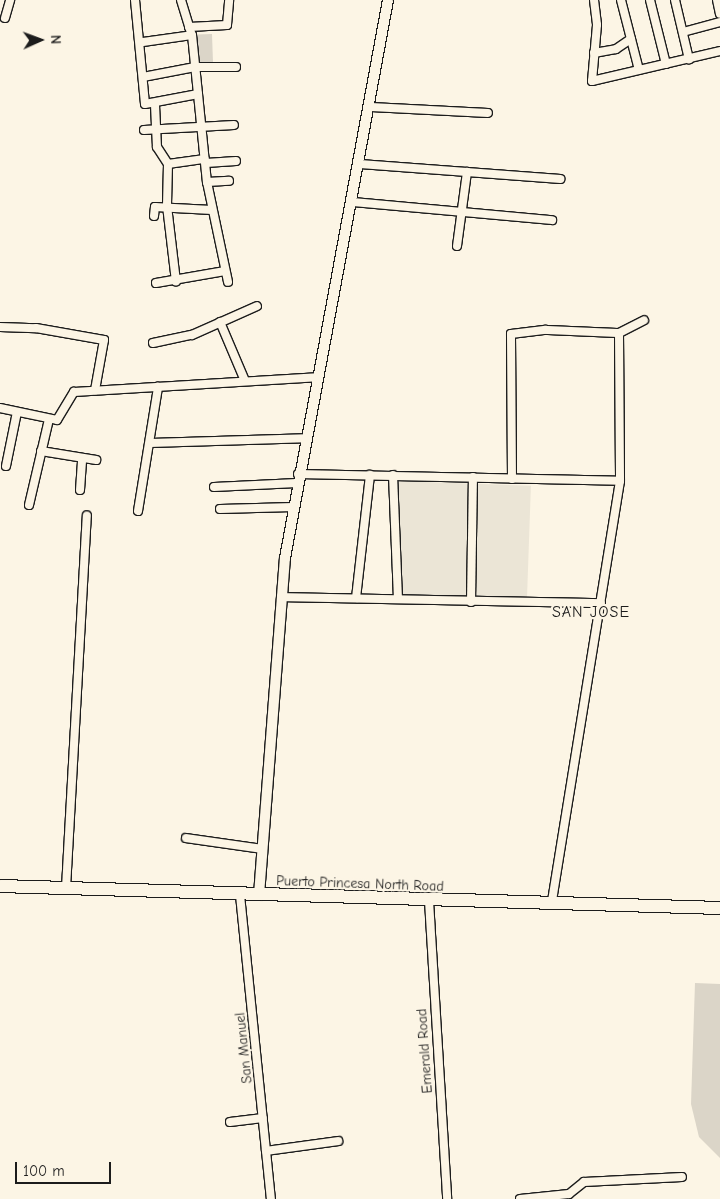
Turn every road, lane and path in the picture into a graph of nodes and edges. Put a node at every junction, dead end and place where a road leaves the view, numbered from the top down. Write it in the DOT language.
graph roads {
  1 [pos="10,0"];
  2 [pos="135,0"];
  3 [pos="181,0"];
  4 [pos="229,0"];
  5 [pos="388,0"];
  6 [pos="594,0"];
  7 [pos="621,0"];
  8 [pos="650,0"];
  9 [pos="675,0"];
  10 [pos="717,0"];
  11 [pos="720,14"];
  12 [pos="5,18"];
  13 [pos="720,22"];
  14 [pos="190,27"];
  15 [pos="683,32"];
  16 [pos="192,36"];
  17 [pos="631,39"];
  18 [pos="143,42"];
  19 [pos="720,51"];
  20 [pos="594,53"];
  21 [pos="689,59"];
  22 [pos="666,64"];
  23 [pos="236,66"];
  24 [pos="196,67"];
  25 [pos="639,70"];
  26 [pos="143,77"];
  27 [pos="198,94"];
  28 [pos="155,105"];
  29 [pos="371,107"];
  30 [pos="488,113"];
  31 [pos="234,125"];
  32 [pos="201,127"];
  33 [pos="156,128"];
  34 [pos="144,130"];
  35 [pos="205,161"];
  36 [pos="236,161"];
  37 [pos="168,164"];
  38 [pos="360,164"];
  39 [pos="467,172"];
  40 [pos="560,179"];
  41 [pos="229,181"];
  42 [pos="207,182"];
  43 [pos="353,202"];
  44 [pos="167,206"];
  45 [pos="212,210"];
  46 [pos="460,211"];
  47 [pos="154,216"];
  48 [pos="552,220"];
  49 [pos="457,246"];
  50 [pos="225,272"];
  51 [pos="176,281"];
  52 [pos="228,282"];
  53 [pos="156,283"];
  54 [pos="257,306"];
  55 [pos="644,320"];
  56 [pos="220,322"];
  57 [pos="0,327"];
  58 [pos="619,333"];
  59 [pos="153,343"];
  60 [pos="317,377"];
  61 [pos="245,381"];
  62 [pos="158,386"];
  63 [pos="95,390"];
  64 [pos="0,408"];
  65 [pos="17,412"];
  66 [pos="48,419"];
  67 [pos="305,438"];
  68 [pos="150,443"];
  69 [pos="41,451"];
  70 [pos="82,458"];
  71 [pos="96,460"];
  72 [pos="6,466"];
  73 [pos="370,475"];
  74 [pos="393,476"];
  75 [pos="473,477"];
  76 [pos="297,478"];
  77 [pos="512,479"];
  78 [pos="620,481"];
  79 [pos="214,487"];
  80 [pos="80,490"];
  81 [pos="29,505"];
  82 [pos="293,507"];
  83 [pos="220,509"];
  84 [pos="138,512"];
  85 [pos="88,516"];
  86 [pos="281,596"];
  87 [pos="356,598"];
  88 [pos="398,599"];
  89 [pos="471,602"];
  90 [pos="601,603"];
  91 [pos="186,838"];
  92 [pos="262,849"];
  93 [pos="0,886"];
  94 [pos="66,888"];
  95 [pos="240,895"];
  96 [pos="259,895"];
  97 [pos="429,901"];
  98 [pos="552,902"];
  99 [pos="720,908"];
  100 [pos="263,1118"];
  101 [pos="230,1122"];
  102 [pos="338,1141"];
  103 [pos="266,1151"];
  104 [pos="682,1177"];
  105 [pos="271,1199"];
  106 [pos="447,1199"];
  107 [pos="520,1199"];
  1 -- 12 [label="street"];
  2 -- 18 [label="street"];
  3 -- 14 [label="street"];
  4 -- 14 [label="street"];
  5 -- 29 [label="street"];
  6 -- 20 [label="street"];
  7 -- 17 [label="street"];
  8 -- 22 [label="street"];
  9 -- 15 [label="street"];
  10 -- 11 [label="street"];
  13 -- 15 [label="street"];
  14 -- 16 [label="street"];
  15 -- 21 [label="street"];
  16 -- 18 [label="street"];
  16 -- 24 [label="street"];
  17 -- 20 [label="street"];
  17 -- 25 [label="street"];
  18 -- 26 [label="street"];
  19 -- 21 [label="street"];
  20 -- 25 [label="street"];
  21 -- 22 [label="street"];
  22 -- 25 [label="street"];
  23 -- 24 [label="street"];
  24 -- 26 [label="street"];
  24 -- 27 [label="street"];
  26 -- 28 [label="street"];
  27 -- 28 [label="street"];
  27 -- 32 [label="street"];
  28 -- 33 [label="street"];
  29 -- 30 [label="street"];
  29 -- 38 [label="street"];
  31 -- 32 [label="street"];
  32 -- 33 [label="street"];
  32 -- 35 [label="street"];
  33 -- 34 [label="street"];
  33 -- 37 [label="street"];
  35 -- 36 [label="street"];
  35 -- 37 [label="street"];
  35 -- 42 [label="street"];
  37 -- 44 [label="street"];
  38 -- 39 [label="street"];
  38 -- 43 [label="street"];
  39 -- 40 [label="street"];
  39 -- 46 [label="street"];
  41 -- 42 [label="street"];
  42 -- 45 [label="street"];
  43 -- 46 [label="street"];
  43 -- 60 [label="street"];
  44 -- 45 [label="street"];
  44 -- 47 [label="street"];
  44 -- 51 [label="street"];
  45 -- 50 [label="street"];
  46 -- 48 [label="street"];
  46 -- 49 [label="street"];
  50 -- 51 [label="street"];
  50 -- 52 [label="street"];
  51 -- 53 [label="street"];
  54 -- 56 [label="street"];
  55 -- 58 [label="street"];
  56 -- 59 [label="street"];
  56 -- 61 [label="street"];
  57 -- 63 [label="street"];
  58 -- 77 [label="street"];
  58 -- 78 [label="street"];
  60 -- 61 [label="street"];
  60 -- 67 [label="street"];
  61 -- 62 [label="street"];
  62 -- 63 [label="street"];
  62 -- 68 [label="street"];
  63 -- 66 [label="street"];
  64 -- 65 [label="street"];
  65 -- 66 [label="street"];
  65 -- 72 [label="street"];
  66 -- 69 [label="street"];
  67 -- 68 [label="street"];
  67 -- 76 [label="street"];
  68 -- 84 [label="street"];
  69 -- 70 [label="street"];
  69 -- 81 [label="street"];
  70 -- 71 [label="street"];
  70 -- 80 [label="street"];
  73 -- 74 [label="street"];
  73 -- 76 [label="street"];
  73 -- 87 [label="street"];
  74 -- 75 [label="street"];
  74 -- 88 [label="street"];
  75 -- 77 [label="street"];
  75 -- 89 [label="street"];
  76 -- 79 [label="street"];
  76 -- 82 [label="street"];
  77 -- 78 [label="street"];
  78 -- 90 [label="street"];
  82 -- 83 [label="street"];
  82 -- 86 [label="street"];
  85 -- 94 [label="street"];
  86 -- 87 [label="street"];
  86 -- 92 [label="street"];
  87 -- 88 [label="street"];
  88 -- 89 [label="street"];
  89 -- 90 [label="street"];
  90 -- 98 [label="street"];
  91 -- 92 [label="street"];
  92 -- 96 [label="street"];
  93 -- 94 [label="main road, Puerto Princesa North Road"];
  94 -- 95 [label="main road, Puerto Princesa North Road"];
  95 -- 96 [label="main road, Puerto Princesa North Road"];
  95 -- 100 [label="street, San Manuel"];
  96 -- 97 [label="main road, Puerto Princesa North Road"];
  97 -- 98 [label="main road, Puerto Princesa North Road"];
  97 -- 106 [label="street, Emerald Road"];
  98 -- 99 [label="main road, Puerto Princesa North Road"];
  100 -- 101 [label="street"];
  100 -- 103 [label="street, San Manuel"];
  102 -- 103 [label="street"];
  103 -- 105 [label="street, San Manuel"];
  104 -- 107 [label="street"];
}
